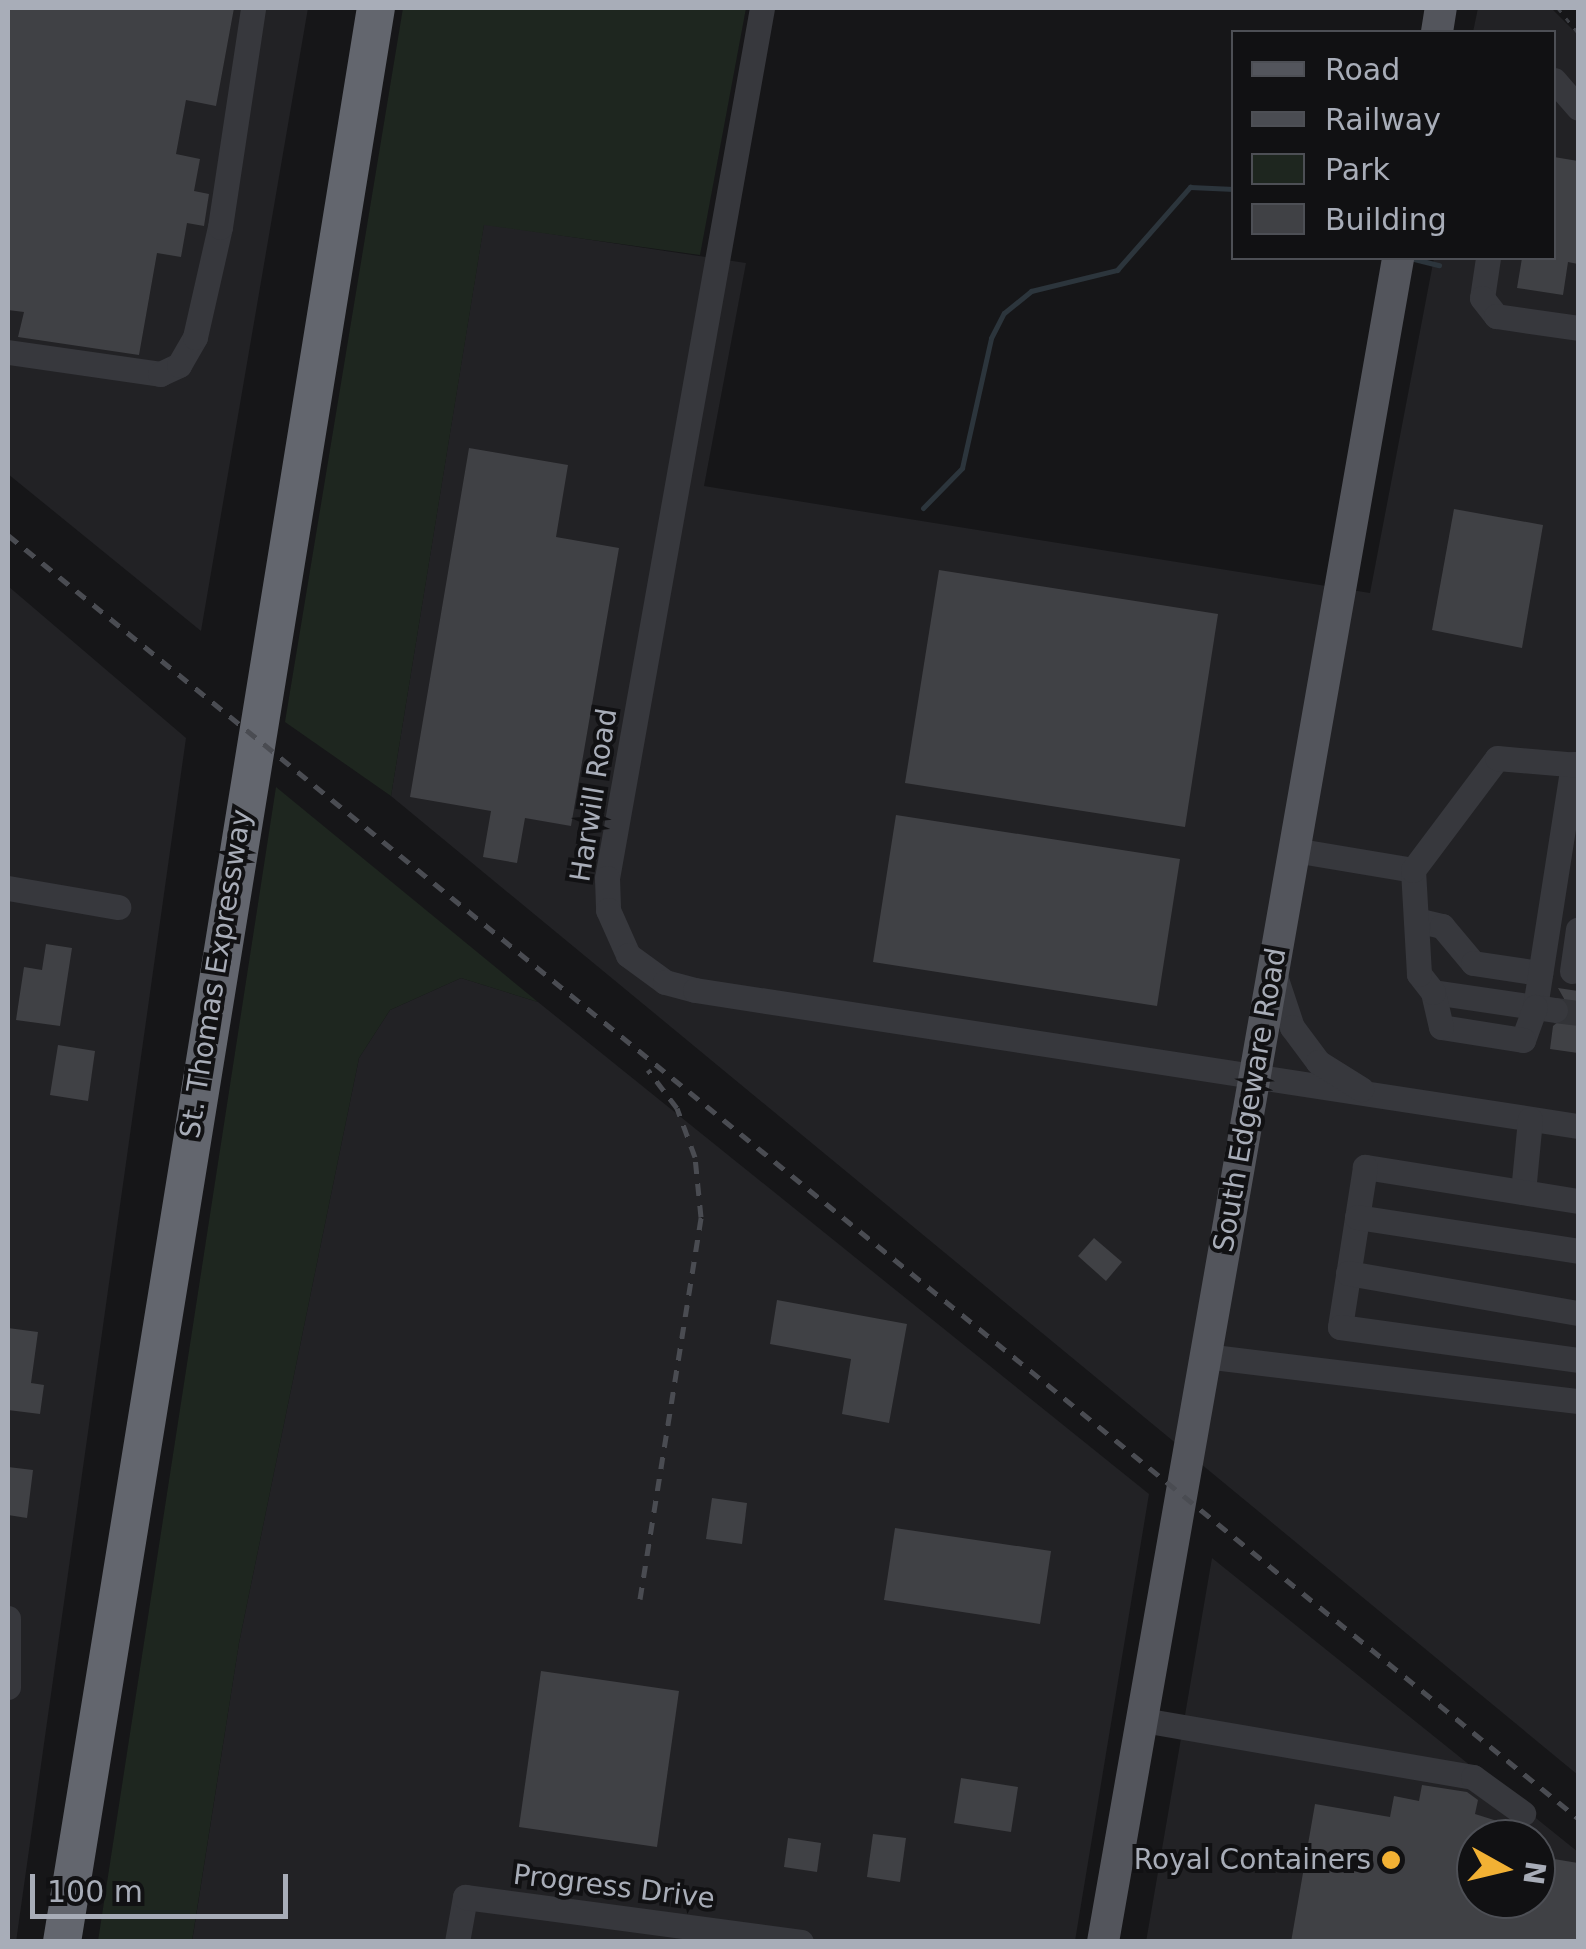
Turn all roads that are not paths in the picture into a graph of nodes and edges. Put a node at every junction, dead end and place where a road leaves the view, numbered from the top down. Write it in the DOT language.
graph roads {
  1 [pos="252,8"];
  2 [pos="376,8"];
  3 [pos="762,8"];
  4 [pos="1556,82"];
  5 [pos="1578,108"];
  6 [pos="1398,260"];
  7 [pos="1488,260"];
  8 [pos="1578,328"];
  9 [pos="8,352"];
  10 [pos="1575,775"];
  11 [pos="1294,850"];
  12 [pos="1413,870"];
  13 [pos="8,888"];
  14 [pos="118,907"];
  15 [pos="1416,920"];
  16 [pos="1578,929"];
  17 [pos="1273,970"];
  18 [pos="1542,970"];
  19 [pos="1575,971"];
  20 [pos="1254,1076"];
  21 [pos="1370,1094"];
  22 [pos="1530,1119"];
  23 [pos="1578,1126"];
  24 [pos="1523,1192"];
  25 [pos="1578,1201"];
  26 [pos="1357,1218"];
  27 [pos="1578,1251"];
  28 [pos="1348,1273"];
  29 [pos="1578,1313"];
  30 [pos="1206,1356"];
  31 [pos="1578,1360"];
  32 [pos="1578,1401"];
  33 [pos="9,1621"];
  34 [pos="8,1687"];
  35 [pos="1143,1720"];
  36 [pos="1524,1813"];
  37 [pos="62,1942"];
  38 [pos="457,1942"];
  39 [pos="801,1942"];
  40 [pos="1103,1942"];
  1 -- 9 [label="street"];
  2 -- 37 [label="highway, St. Thomas Expressway"];
  3 -- 20 [label="street, Harwill Road"];
  4 -- 5 [label="street"];
  6 -- 11 [label="main road, South Edgeware Road"];
  7 -- 8 [label="street"];
  10 -- 12 [label="street"];
  10 -- 18 [label="street"];
  11 -- 12 [label="street"];
  11 -- 17 [label="main road, South Edgeware Road"];
  12 -- 15 [label="street"];
  13 -- 14 [label="street"];
  15 -- 18 [label="street"];
  15 -- 18 [label="street"];
  16 -- 19 [label="street"];
  17 -- 20 [label="main road, South Edgeware Road"];
  17 -- 21 [label="street"];
  18 -- 19 [label="street"];
  20 -- 21 [label="street, Harwill Road"];
  20 -- 30 [label="main road, South Edgeware Road"];
  21 -- 22 [label="street, Harwill Road"];
  22 -- 23 [label="street, Harwill Road"];
  22 -- 24 [label="street"];
  24 -- 25 [label="street"];
  24 -- 26 [label="street"];
  26 -- 27 [label="street"];
  26 -- 28 [label="street"];
  28 -- 29 [label="street"];
  28 -- 31 [label="street"];
  30 -- 32 [label="street"];
  30 -- 35 [label="main road, South Edgeware Road"];
  33 -- 34 [label="street"];
  35 -- 36 [label="street"];
  35 -- 40 [label="main road, South Edgeware Road"];
  38 -- 39 [label="street, Progress Drive"];
}
